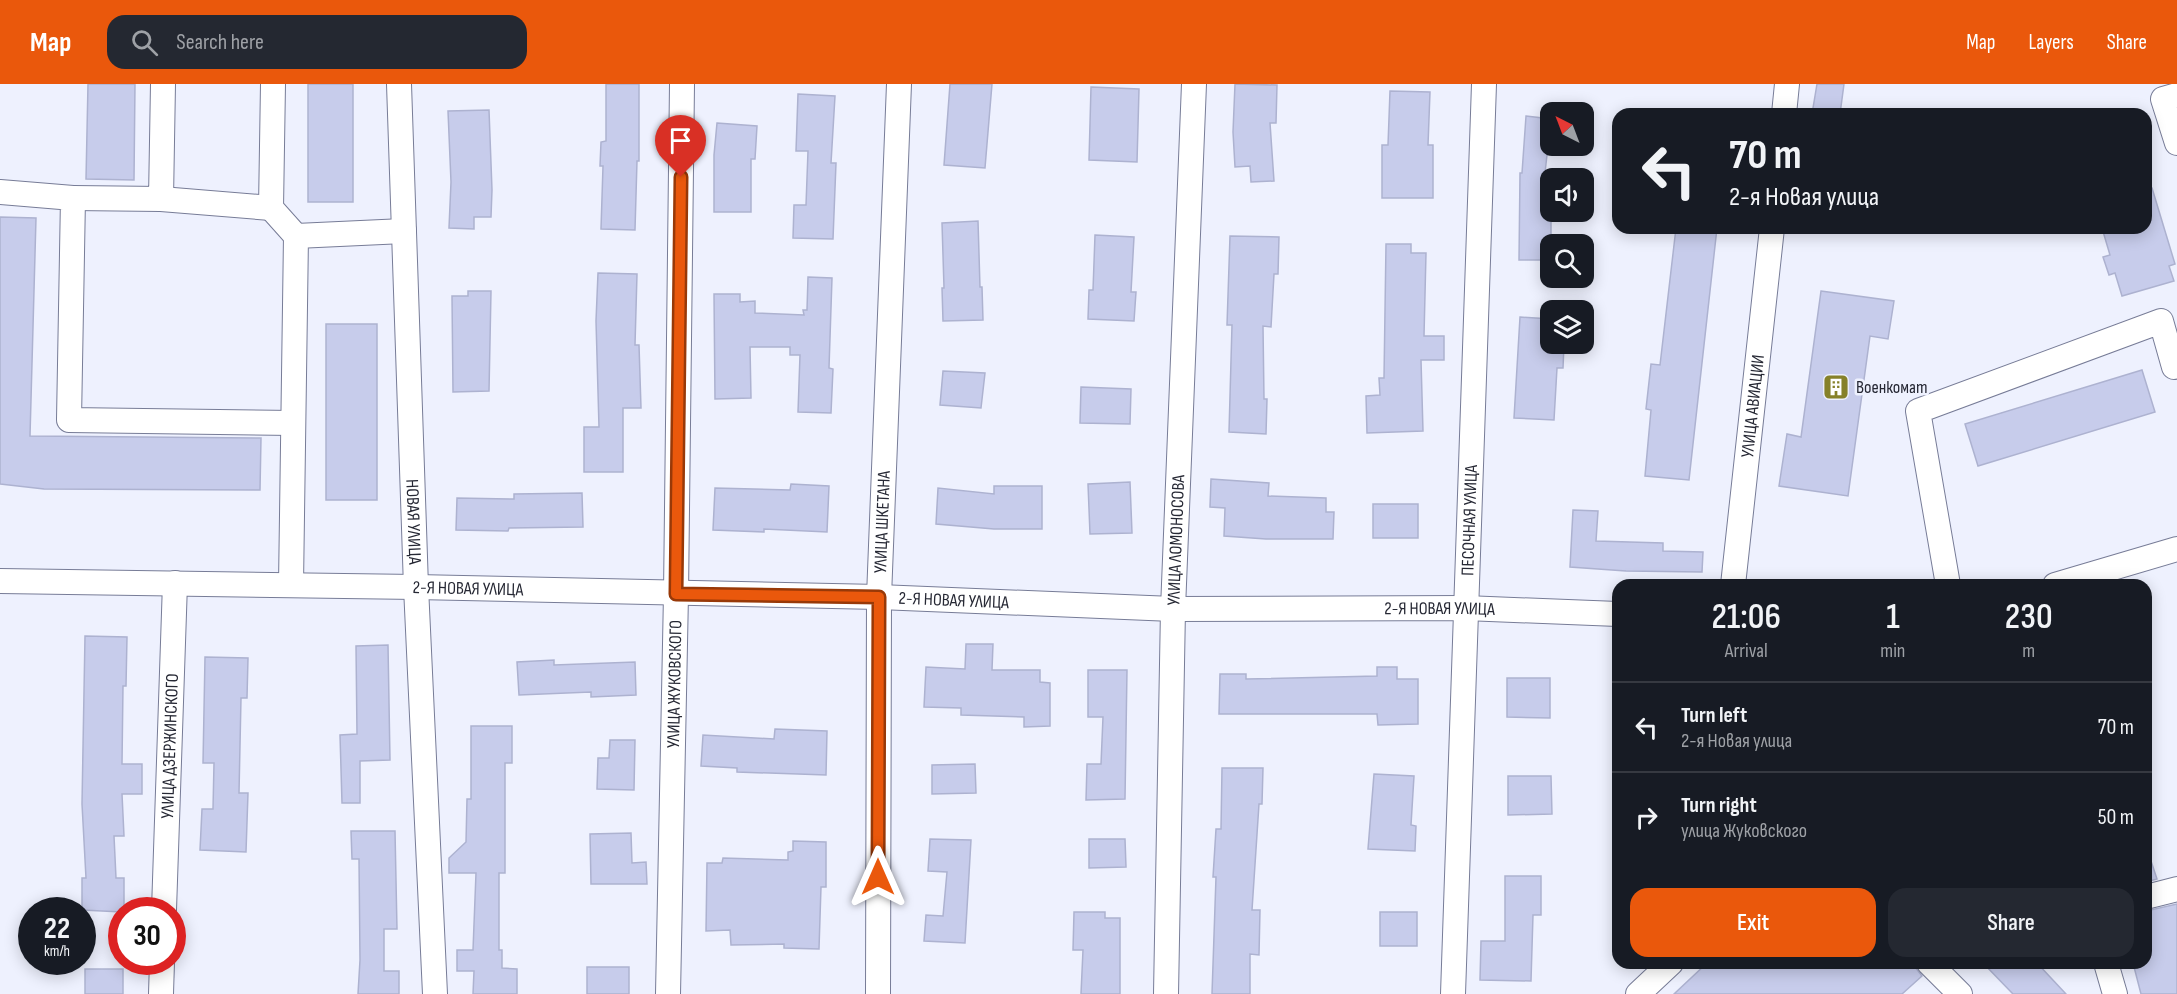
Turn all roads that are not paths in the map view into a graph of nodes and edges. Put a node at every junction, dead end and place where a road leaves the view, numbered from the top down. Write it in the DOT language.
graph roads {
  1 [pos="163,84"];
  2 [pos="273,84"];
  3 [pos="399,84"];
  4 [pos="682,84"];
  5 [pos="899,84"];
  6 [pos="1194,84"];
  7 [pos="1484,84"];
  8 [pos="1787,84"];
  9 [pos="2177,95"];
  10 [pos="1785,108"];
  11 [pos="2177,143"];
  12 [pos="0,192"];
  13 [pos="73,198"];
  14 [pos="161,199"];
  15 [pos="271,208"];
  16 [pos="404,231"];
  17 [pos="1771,234"];
  18 [pos="296,236"];
  19 [pos="2177,366"];
  20 [pos="293,423"];
  21 [pos="2177,549"];
  22 [pos="1734,579"];
  23 [pos="1947,579"];
  24 [pos="2075,579"];
  25 [pos="0,581"];
  26 [pos="175,583"];
  27 [pos="291,585"];
  28 [pos="416,587"];
  29 [pos="676,594"];
  30 [pos="879,597"];
  31 [pos="1465,608"];
  32 [pos="1173,609"];
  33 [pos="1612,614"];
  34 [pos="2177,890"];
  35 [pos="2152,896"];
  36 [pos="164,897"];
  37 [pos="1665,969"];
  38 [pos="1935,969"];
  39 [pos="2108,969"];
  40 [pos="162,975"];
  41 [pos="161,994"];
  42 [pos="435,994"];
  43 [pos="668,994"];
  44 [pos="878,994"];
  45 [pos="1166,994"];
  46 [pos="1453,994"];
  47 [pos="1638,994"];
  48 [pos="1960,994"];
  49 [pos="2115,994"];
  1 -- 14 [label="street"];
  2 -- 15 [label="street"];
  3 -- 16 [label="street, НОВАЯ УЛИЦА"];
  4 -- 29 [label="street, УЛИЦА ЖУКОВСКОГО"];
  5 -- 30 [label="street, УЛИЦА ШКЕТАНА"];
  6 -- 32 [label="street, УЛИЦА ЛОМОНОСОВА"];
  7 -- 31 [label="street, ПЕСОЧНАЯ УЛИЦА"];
  8 -- 10 [label="street"];
  9 -- 11 [label="street"];
  12 -- 13 [label="street"];
  13 -- 14 [label="street"];
  13 -- 20 [label="street"];
  14 -- 15 [label="street"];
  15 -- 18 [label="street"];
  16 -- 18 [label="street"];
  16 -- 28 [label="street, НОВАЯ УЛИЦА"];
  17 -- 22 [label="street, УЛИЦА АВИАЦИИ"];
  18 -- 20 [label="street"];
  19 -- 23 [label="street"];
  20 -- 27 [label="street"];
  21 -- 24 [label="street"];
  25 -- 26 [label="street, 2-Я НОВАЯ УЛИЦА"];
  26 -- 27 [label="street, 2-Я НОВАЯ УЛИЦА"];
  26 -- 36 [label="street, УЛИЦА ДЗЕРЖИНСКОГО"];
  27 -- 28 [label="street, 2-Я НОВАЯ УЛИЦА"];
  28 -- 29 [label="street, 2-Я НОВАЯ УЛИЦА"];
  28 -- 42 [label="street, НОВАЯ УЛИЦА"];
  29 -- 30 [label="street, 2-Я НОВАЯ УЛИЦА"];
  29 -- 43 [label="street, УЛИЦА ЖУКОВСКОГО"];
  30 -- 32 [label="street, 2-Я НОВАЯ УЛИЦА"];
  30 -- 44 [label="street, УЛИЦА ШКЕТАНА"];
  31 -- 32 [label="street, 2-Я НОВАЯ УЛИЦА"];
  31 -- 33 [label="street, 2-Я НОВАЯ УЛИЦА"];
  31 -- 46 [label="street, ПЕСОЧНАЯ УЛИЦА"];
  32 -- 45 [label="street, УЛИЦА ЛОМОНОСОВА"];
  34 -- 35 [label="street"];
  37 -- 47 [label="street"];
  38 -- 48 [label="street"];
  39 -- 49 [label="street"];
  40 -- 41 [label="street"];
}
